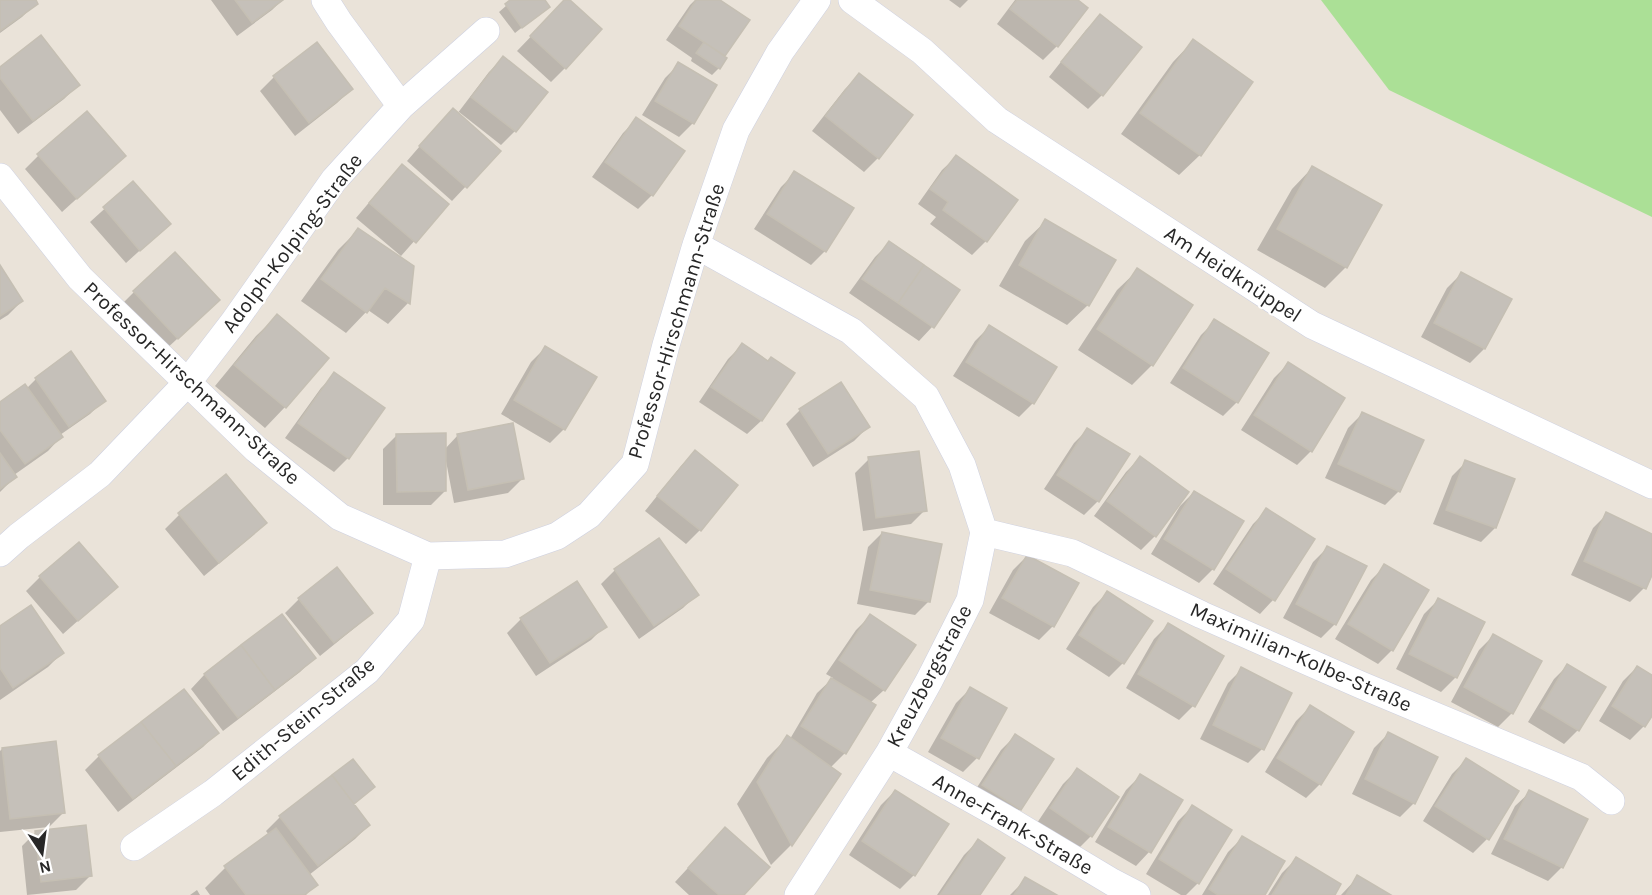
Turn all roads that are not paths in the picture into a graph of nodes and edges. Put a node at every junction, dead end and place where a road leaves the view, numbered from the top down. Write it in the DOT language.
graph roads {
  1 [pos="325,0"];
  2 [pos="818,0"];
  3 [pos="852,0"];
  4 [pos="486,31"];
  5 [pos="401,106"];
  6 [pos="0,177"];
  7 [pos="696,245"];
  8 [pos="187,383"];
  9 [pos="1652,485"];
  10 [pos="984,532"];
  11 [pos="0,553"];
  12 [pos="428,556"];
  13 [pos="889,753"];
  14 [pos="1611,801"];
  15 [pos="134,847"];
  16 [pos="798,895"];
  17 [pos="1137,895"];
  1 -- 5 [label="street"];
  2 -- 7 [label="street, Professor-Hirschmann-Straße"];
  3 -- 9 [label="street, Am Heidknüppel"];
  4 -- 5 [label="street, Adolph-Kolping-Straße"];
  5 -- 8 [label="street, Adolph-Kolping-Straße"];
  6 -- 8 [label="street, Professor-Hirschmann-Straße"];
  7 -- 10 [label="street, Kreuzbergstraße"];
  7 -- 12 [label="street, Professor-Hirschmann-Straße"];
  8 -- 11 [label="street, Adolph-Kolping-Straße"];
  8 -- 12 [label="street, Professor-Hirschmann-Straße"];
  10 -- 13 [label="street, Kreuzbergstraße"];
  10 -- 14 [label="street, Maximilian-Kolbe-Straße"];
  12 -- 15 [label="street, Edith-Stein-Straße"];
  13 -- 16 [label="street, Kreuzbergstraße"];
  13 -- 17 [label="street, Anne-Frank-Straße"];
}
